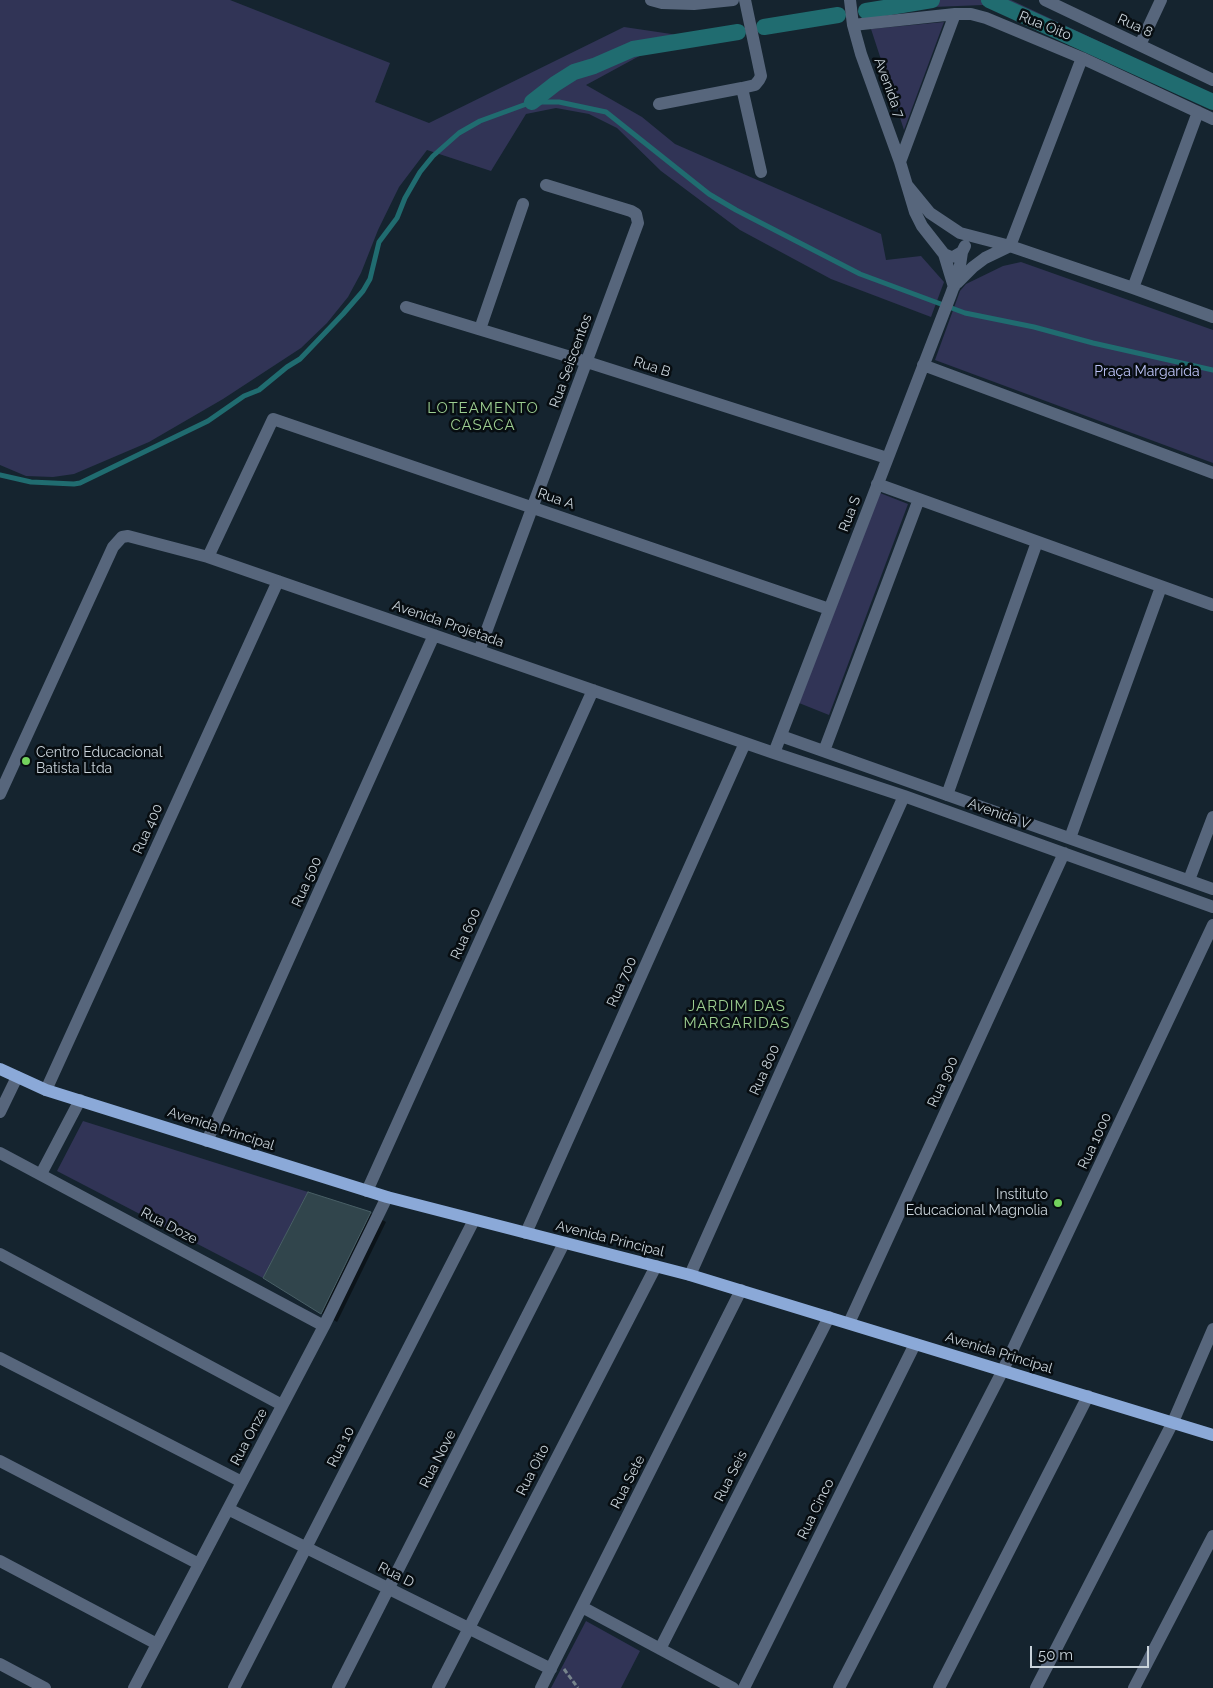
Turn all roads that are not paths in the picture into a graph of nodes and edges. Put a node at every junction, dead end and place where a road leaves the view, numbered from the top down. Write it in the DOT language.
graph roads {
  1 [pos="734,0"];
  2 [pos="745,0"];
  3 [pos="850,0"];
  4 [pos="1045,0"];
  5 [pos="1161,0"];
  6 [pos="659,1"];
  7 [pos="955,14"];
  8 [pos="853,25"];
  9 [pos="1140,45"];
  10 [pos="1082,58"];
  11 [pos="1213,80"];
  12 [pos="742,88"];
  13 [pos="659,104"];
  14 [pos="1198,112"];
  15 [pos="1213,119"];
  16 [pos="900,162"];
  17 [pos="761,172"];
  18 [pos="546,185"];
  19 [pos="906,185"];
  20 [pos="523,204"];
  21 [pos="958,233"];
  22 [pos="1010,246"];
  23 [pos="963,250"];
  24 [pos="942,252"];
  25 [pos="1133,288"];
  26 [pos="952,290"];
  27 [pos="406,307"];
  28 [pos="1213,317"];
  29 [pos="480,329"];
  30 [pos="587,362"];
  31 [pos="922,365"];
  32 [pos="887,458"];
  33 [pos="1213,473"];
  34 [pos="877,484"];
  35 [pos="919,499"];
  36 [pos="533,507"];
  37 [pos="1037,542"];
  38 [pos="208,557"];
  39 [pos="278,581"];
  40 [pos="1161,586"];
  41 [pos="1213,605"];
  42 [pos="829,610"];
  43 [pos="434,635"];
  44 [pos="480,651"];
  45 [pos="593,690"];
  46 [pos="781,736"];
  47 [pos="745,743"];
  48 [pos="824,751"];
  49 [pos="774,753"];
  50 [pos="0,794"];
  51 [pos="947,795"];
  52 [pos="904,796"];
  53 [pos="1213,817"];
  54 [pos="1070,838"];
  55 [pos="1064,853"];
  56 [pos="1189,880"];
  57 [pos="1213,889"];
  58 [pos="1213,907"];
  59 [pos="1213,925"];
  60 [pos="0,1069"];
  61 [pos="17,1077"];
  62 [pos="46,1090"];
  63 [pos="80,1100"];
  64 [pos="0,1112"];
  65 [pos="207,1141"];
  66 [pos="0,1153"];
  67 [pos="41,1174"];
  68 [pos="367,1191"];
  69 [pos="387,1197"];
  70 [pos="474,1220"];
  71 [pos="526,1233"];
  72 [pos="564,1242"];
  73 [pos="0,1254"];
  74 [pos="656,1266"];
  75 [pos="690,1275"];
  76 [pos="741,1290"];
  77 [pos="829,1317"];
  78 [pos="849,1324"];
  79 [pos="324,1326"];
  80 [pos="1213,1329"];
  81 [pos="915,1344"];
  82 [pos="0,1358"];
  83 [pos="1004,1370"];
  84 [pos="1088,1396"];
  85 [pos="282,1405"];
  86 [pos="1173,1422"];
  87 [pos="1213,1434"];
  88 [pos="0,1460"];
  89 [pos="242,1482"];
  90 [pos="228,1509"];
  91 [pos="1213,1536"];
  92 [pos="307,1547"];
  93 [pos="0,1561"];
  94 [pos="199,1564"];
  95 [pos="389,1588"];
  96 [pos="582,1607"];
  97 [pos="468,1628"];
  98 [pos="157,1644"];
  99 [pos="660,1649"];
  100 [pos="0,1664"];
  101 [pos="553,1664"];
  102 [pos="45,1688"];
  103 [pos="134,1688"];
  104 [pos="234,1688"];
  105 [pos="338,1688"];
  106 [pos="438,1688"];
  107 [pos="541,1688"];
  108 [pos="733,1688"];
  109 [pos="744,1688"];
  110 [pos="839,1688"];
  111 [pos="939,1688"];
  112 [pos="1036,1688"];
  113 [pos="1134,1688"];
  1 -- 6 [label="street"];
  2 -- 12 [label="street"];
  3 -- 8 [label="street, Avenida 7"];
  4 -- 9 [label="street, Rua 8"];
  5 -- 9 [label="street"];
  7 -- 8 [label="street, Rua Oito"];
  7 -- 10 [label="street, Rua Oito"];
  7 -- 16 [label="street"];
  8 -- 16 [label="street, Avenida 7"];
  9 -- 11 [label="street, Rua 8"];
  10 -- 14 [label="street, Rua Oito"];
  10 -- 22 [label="street"];
  12 -- 13 [label="street"];
  12 -- 17 [label="street"];
  14 -- 15 [label="street, Rua Oito"];
  14 -- 25 [label="street"];
  16 -- 19 [label="street, Avenida 7"];
  18 -- 30 [label="street, Rua Seiscentos"];
  19 -- 21 [label="street, Avenida 7"];
  19 -- 24 [label="street, Avenida 7"];
  20 -- 29 [label="street"];
  21 -- 22 [label="street"];
  21 -- 23 [label="street"];
  21 -- 24 [label="street"];
  22 -- 23 [label="street"];
  22 -- 25 [label="street"];
  22 -- 26 [label="street"];
  23 -- 24 [label="street"];
  23 -- 26 [label="street, Rua S"];
  24 -- 26 [label="street"];
  25 -- 28 [label="street"];
  26 -- 31 [label="street, Rua S"];
  27 -- 29 [label="street, Rua B"];
  29 -- 30 [label="street, Rua B"];
  30 -- 32 [label="street, Rua B"];
  30 -- 36 [label="street, Rua Seiscentos"];
  31 -- 32 [label="street, Rua S"];
  31 -- 33 [label="street"];
  32 -- 34 [label="street, Rua S"];
  34 -- 35 [label="street"];
  34 -- 42 [label="street, Rua S"];
  35 -- 37 [label="street"];
  35 -- 48 [label="street"];
  36 -- 38 [label="street, Rua A"];
  36 -- 42 [label="street, Rua A"];
  36 -- 44 [label="street, Rua Seiscentos"];
  37 -- 40 [label="street"];
  37 -- 51 [label="street"];
  38 -- 39 [label="street, Avenida Projetada"];
  38 -- 50 [label="street, Avenida Projetada"];
  39 -- 43 [label="street, Avenida Projetada"];
  39 -- 62 [label="street, Rua 400"];
  40 -- 41 [label="street"];
  40 -- 54 [label="street"];
  42 -- 46 [label="street, Rua S"];
  43 -- 44 [label="street, Avenida Projetada"];
  43 -- 65 [label="street, Rua 500"];
  44 -- 45 [label="street, Avenida Projetada"];
  45 -- 47 [label="street, Avenida Projetada"];
  45 -- 68 [label="street, Rua 600"];
  46 -- 48 [label="street, Avenida V"];
  46 -- 49 [label="street, Rua S"];
  47 -- 49 [label="street, Avenida Projetada"];
  47 -- 71 [label="street, Rua 700"];
  48 -- 51 [label="street, Avenida V"];
  49 -- 52 [label="street, Avenida V"];
  51 -- 54 [label="street, Avenida V"];
  52 -- 55 [label="street, Avenida V"];
  52 -- 75 [label="street, Rua 800"];
  53 -- 56 [label="street"];
  54 -- 56 [label="street, Avenida V"];
  55 -- 58 [label="street, Avenida V"];
  55 -- 78 [label="street, Rua 900"];
  56 -- 57 [label="street, Avenida V"];
  59 -- 83 [label="street, Rua 1000"];
  60 -- 61 [label="main road, Avenida Principal"];
  61 -- 62 [label="main road, Avenida Principal"];
  61 -- 64 [label="street"];
  62 -- 63 [label="main road, Avenida Principal"];
  63 -- 65 [label="main road, Avenida Principal"];
  63 -- 67 [label="street"];
  65 -- 68 [label="main road, Avenida Principal"];
  66 -- 67 [label="street, Rua Doze"];
  67 -- 79 [label="street, Rua Doze"];
  68 -- 69 [label="main road, Avenida Principal"];
  69 -- 70 [label="main road, Avenida Principal"];
  69 -- 79 [label="street, Rua Onze"];
  70 -- 71 [label="main road, Avenida Principal"];
  70 -- 92 [label="street, Rua 10"];
  71 -- 72 [label="main road, Avenida Principal"];
  72 -- 74 [label="main road, Avenida Principal"];
  72 -- 95 [label="street, Rua Nove"];
  73 -- 85 [label="street"];
  74 -- 75 [label="main road, Avenida Principal"];
  74 -- 97 [label="street, Rua Oito"];
  75 -- 76 [label="main road, Avenida Principal"];
  76 -- 77 [label="main road, Avenida Principal"];
  76 -- 96 [label="street, Rua Sete"];
  77 -- 78 [label="main road, Avenida Principal"];
  77 -- 99 [label="street, Rua Seis"];
  78 -- 81 [label="main road, Avenida Principal"];
  79 -- 85 [label="street, Rua Onze"];
  80 -- 86 [label="street"];
  81 -- 83 [label="main road, Avenida Principal"];
  81 -- 109 [label="street, Rua Cinco"];
  82 -- 89 [label="street"];
  83 -- 84 [label="main road, Avenida Principal"];
  83 -- 110 [label="street, Rua 1000"];
  84 -- 86 [label="main road, Avenida Principal"];
  84 -- 111 [label="street"];
  85 -- 89 [label="street, Rua Onze"];
  86 -- 87 [label="main road, Avenida Principal"];
  86 -- 112 [label="street"];
  88 -- 94 [label="street"];
  89 -- 90 [label="street, Rua Onze"];
  90 -- 92 [label="street, Rua D"];
  90 -- 94 [label="street, Rua Onze"];
  91 -- 113 [label="street"];
  92 -- 95 [label="street, Rua D"];
  92 -- 104 [label="street, Rua 10"];
  93 -- 98 [label="street"];
  94 -- 98 [label="street, Rua Onze"];
  95 -- 97 [label="street, Rua D"];
  95 -- 105 [label="street, Rua Nove"];
  96 -- 99 [label="street"];
  96 -- 101 [label="street, Rua Sete"];
  97 -- 101 [label="street, Rua D"];
  97 -- 106 [label="street, Rua Oito"];
  98 -- 103 [label="street, Rua Onze"];
  99 -- 108 [label="street"];
  100 -- 102 [label="street"];
  101 -- 107 [label="street, Rua Sete"];
}
